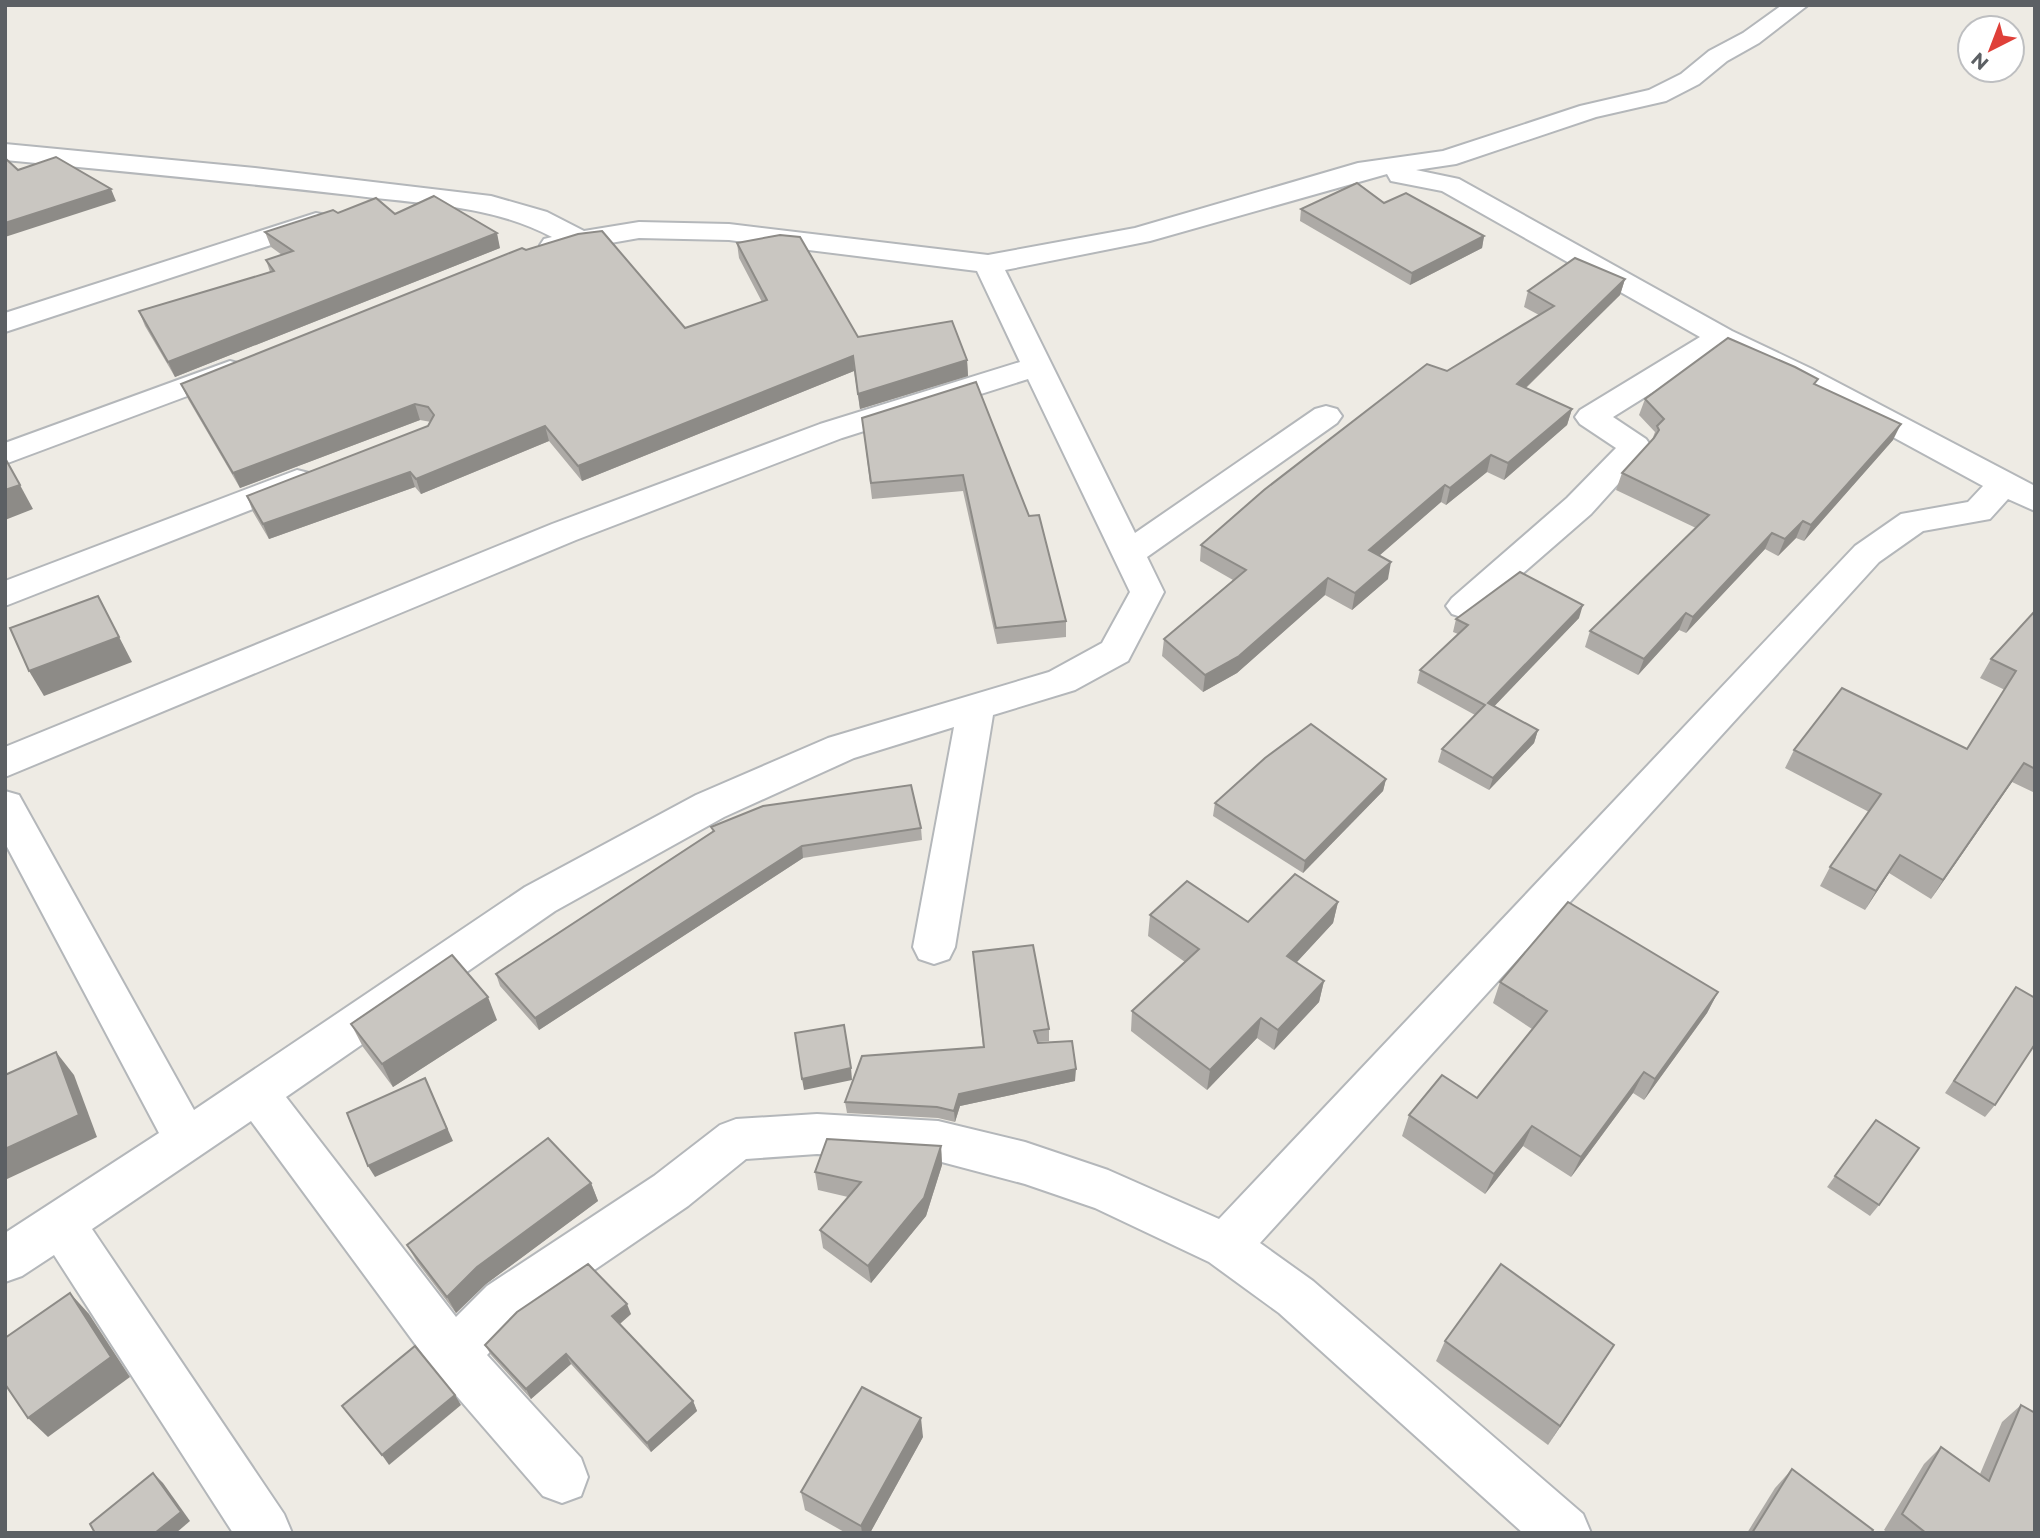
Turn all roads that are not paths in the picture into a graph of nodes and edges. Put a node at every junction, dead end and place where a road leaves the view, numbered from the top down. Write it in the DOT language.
graph roads {
  1 [pos="1797,5"];
  2 [pos="5,152"];
  3 [pos="1449,171"];
  4 [pos="400,193"];
  5 [pos="577,239"];
  6 [pos="528,251"];
  7 [pos="988,264"];
  8 [pos="5,323"];
  9 [pos="1721,337"];
  10 [pos="257,360"];
  11 [pos="1038,366"];
  12 [pos="1326,416"];
  13 [pos="5,454"];
  14 [pos="330,467"];
  15 [pos="2020,492"];
  16 [pos="1129,554"];
  17 [pos="5,594"];
  18 [pos="1465,606"];
  19 [pos="976,708"];
  20 [pos="5,763"];
  21 [pos="5,806"];
  22 [pos="934,947"];
  23 [pos="257,1093"];
  24 [pos="187,1140"];
  25 [pos="60,1223"];
  26 [pos="1226,1246"];
  27 [pos="5,1260"];
  28 [pos="453,1354"];
  29 [pos="562,1477"];
  30 [pos="265,1533"];
  31 [pos="1564,1533"];
  1 -- 3 [label="street"];
  2 -- 4 [label="street"];
  3 -- 7 [label="street"];
  3 -- 9 [label="street"];
  4 -- 5 [label="street"];
  4 -- 8 [label="street"];
  5 -- 6 [label="street"];
  5 -- 7 [label="street"];
  7 -- 11 [label="street"];
  9 -- 15 [label="street"];
  9 -- 18 [label="street"];
  10 -- 13 [label="street"];
  11 -- 16 [label="street"];
  11 -- 20 [label="street"];
  12 -- 16 [label="street"];
  14 -- 17 [label="street"];
  15 -- 26 [label="street"];
  16 -- 19 [label="street"];
  19 -- 22 [label="street"];
  19 -- 23 [label="street"];
  21 -- 24 [label="street"];
  23 -- 24 [label="street"];
  23 -- 28 [label="street"];
  24 -- 25 [label="street"];
  25 -- 27 [label="street"];
  25 -- 30 [label="street"];
  26 -- 28 [label="street"];
  26 -- 31 [label="street"];
  28 -- 29 [label="street"];
}
